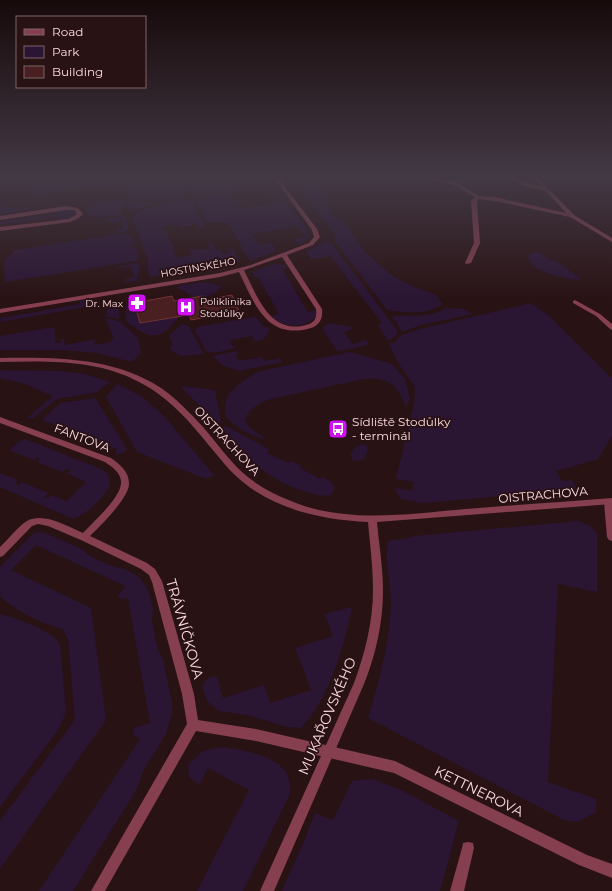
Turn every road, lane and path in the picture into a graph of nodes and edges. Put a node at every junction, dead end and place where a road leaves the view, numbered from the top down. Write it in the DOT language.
graph roads {
  1 [pos="78,217"];
  2 [pos="305,217"];
  3 [pos="475,217"];
  4 [pos="573,217"];
  5 [pos="0,229"];
  6 [pos="612,240"];
  7 [pos="284,255"];
  8 [pos="468,263"];
  9 [pos="241,270"];
  10 [pos="575,302"];
  11 [pos="0,311"];
  12 [pos="612,328"];
  13 [pos="0,360"];
  14 [pos="0,420"];
  15 [pos="610,501"];
  16 [pos="372,519"];
  17 [pos="612,536"];
  18 [pos="84,537"];
  19 [pos="0,553"];
  20 [pos="193,725"];
  21 [pos="328,752"];
  22 [pos="468,848"];
  23 [pos="612,871"];
  24 [pos="98,891"];
  25 [pos="267,891"];
  26 [pos="457,891"];
  1 -- 5 [label="street"];
  2 -- 7 [label="street, HOSTINSKÉHO"];
  3 -- 8 [label="street"];
  4 -- 6 [label="street"];
  7 -- 9 [label="street, HOSTINSKÉHO"];
  7 -- 9 [label="street"];
  9 -- 11 [label="street, HOSTINSKÉHO"];
  10 -- 12 [label="street"];
  13 -- 16 [label="street, OISTRACHOVA"];
  14 -- 18 [label="street, FANTOVA"];
  15 -- 16 [label="street, OISTRACHOVA"];
  15 -- 17 [label="street"];
  16 -- 21 [label="street, MUKAŘOVSKÉHO"];
  18 -- 19 [label="street, TRÁVNÍČKOVA"];
  18 -- 20 [label="street, TRÁVNÍČKOVA"];
  20 -- 21 [label="street"];
  20 -- 24 [label="street"];
  21 -- 23 [label="street, KETTNEROVA"];
  21 -- 25 [label="street, MUKAŘOVSKÉHO"];
  22 -- 26 [label="street"];
}
